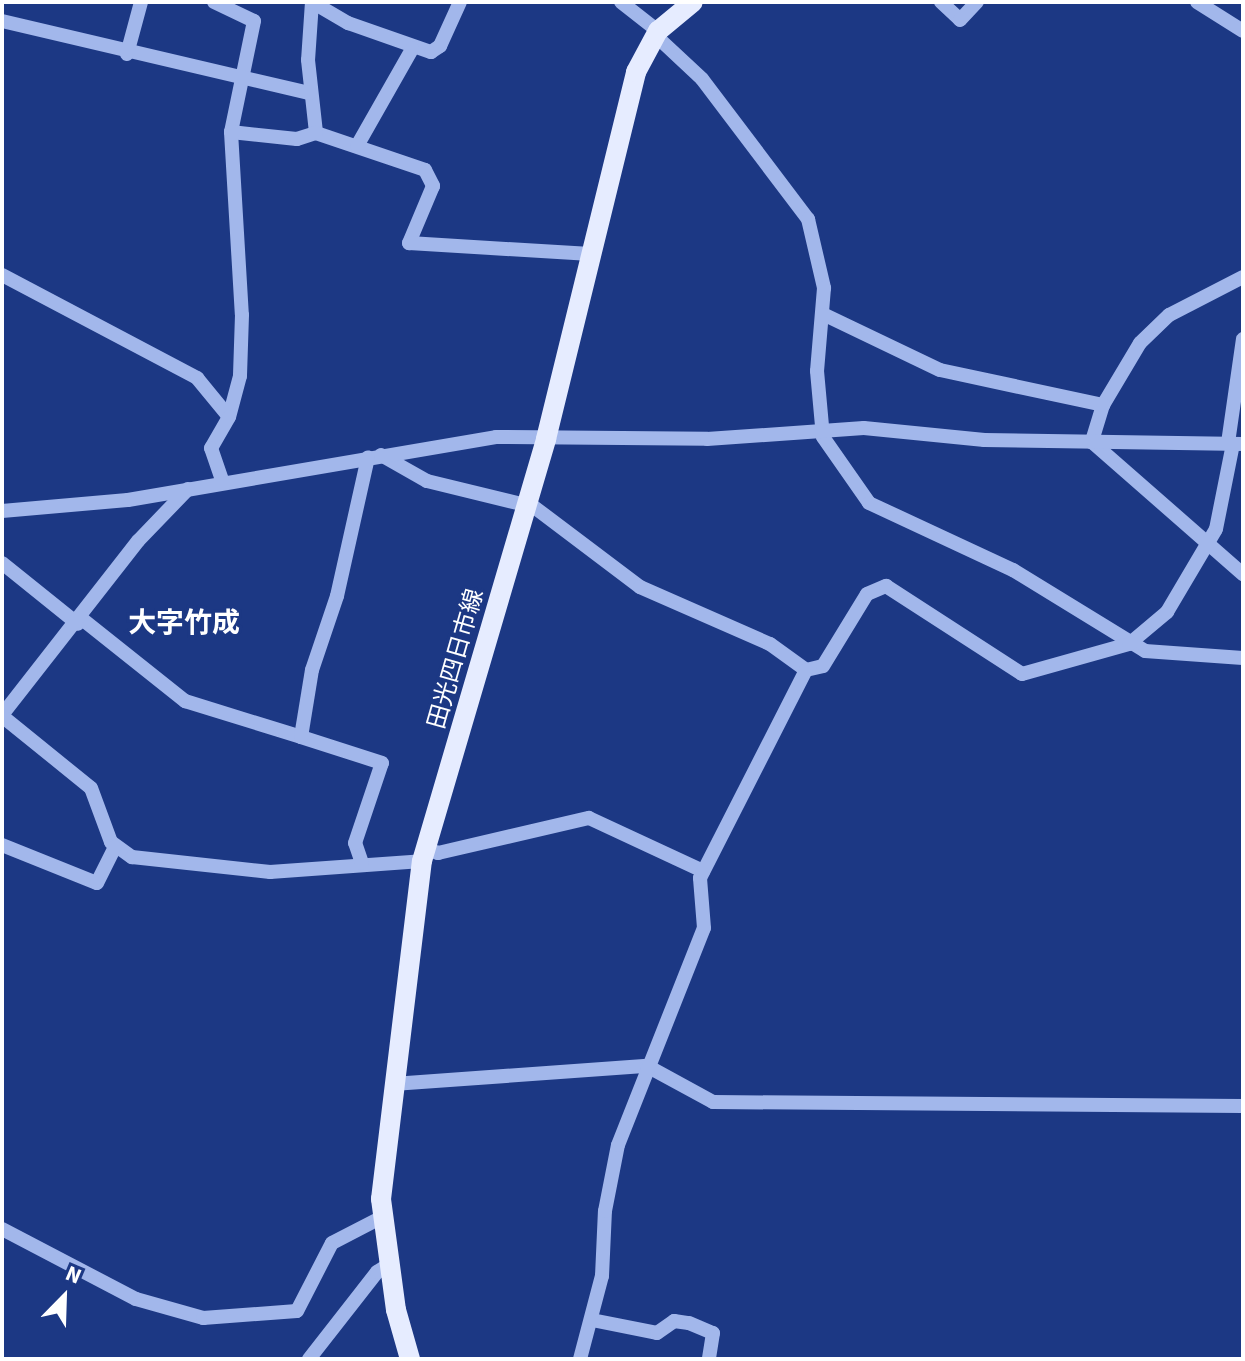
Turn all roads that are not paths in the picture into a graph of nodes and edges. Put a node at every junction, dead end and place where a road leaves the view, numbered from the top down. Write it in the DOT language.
graph roads {
  1 [pos="141,2"];
  2 [pos="214,2"];
  3 [pos="312,2"];
  4 [pos="460,2"];
  5 [pos="621,2"];
  6 [pos="693,2"];
  7 [pos="941,2"];
  8 [pos="977,2"];
  9 [pos="1197,2"];
  10 [pos="2,21"];
  11 [pos="1243,31"];
  12 [pos="656,33"];
  13 [pos="412,49"];
  14 [pos="127,54"];
  15 [pos="244,79"];
  16 [pos="310,93"];
  17 [pos="231,132"];
  18 [pos="316,133"];
  19 [pos="357,146"];
  20 [pos="591,254"];
  21 [pos="2,275"];
  22 [pos="1243,277"];
  23 [pos="825,315"];
  24 [pos="1243,339"];
  25 [pos="1103,405"];
  26 [pos="229,417"];
  27 [pos="823,428"];
  28 [pos="546,439"];
  29 [pos="1092,442"];
  30 [pos="1235,443"];
  31 [pos="374,456"];
  32 [pos="223,483"];
  33 [pos="188,489"];
  34 [pos="528,505"];
  35 [pos="2,511"];
  36 [pos="1209,542"];
  37 [pos="2,563"];
  38 [pos="1243,574"];
  39 [pos="80,621"];
  40 [pos="1129,644"];
  41 [pos="1243,658"];
  42 [pos="806,670"];
  43 [pos="2,716"];
  44 [pos="301,737"];
  45 [pos="2,845"];
  46 [pos="115,847"];
  47 [pos="424,855"];
  48 [pos="362,863"];
  49 [pos="703,871"];
  50 [pos="647,1066"];
  51 [pos="393,1084"];
  52 [pos="1243,1106"];
  53 [pos="384,1216"];
  54 [pos="2,1229"];
  55 [pos="390,1264"];
  56 [pos="592,1320"];
  57 [pos="309,1359"];
  58 [pos="410,1359"];
  59 [pos="580,1359"];
  60 [pos="709,1359"];
  1 -- 14 [label="street"];
  2 -- 15 [label="street"];
  3 -- 13 [label="street"];
  3 -- 16 [label="street"];
  4 -- 13 [label="street"];
  5 -- 12 [label="street"];
  6 -- 12 [label="main road, 田光四日市線"];
  7 -- 8 [label="street"];
  9 -- 11 [label="street"];
  10 -- 14 [label="street"];
  12 -- 20 [label="main road, 田光四日市線"];
  12 -- 23 [label="street"];
  13 -- 19 [label="street"];
  14 -- 15 [label="street"];
  15 -- 16 [label="street"];
  15 -- 17 [label="street"];
  16 -- 18 [label="street"];
  17 -- 18 [label="street"];
  17 -- 26 [label="street"];
  18 -- 19 [label="street"];
  19 -- 20 [label="street"];
  20 -- 28 [label="main road, 田光四日市線"];
  21 -- 26 [label="street"];
  22 -- 25 [label="street"];
  23 -- 25 [label="street"];
  23 -- 27 [label="street"];
  24 -- 30 [label="street"];
  25 -- 29 [label="street"];
  26 -- 32 [label="street"];
  27 -- 28 [label="street"];
  27 -- 29 [label="street"];
  27 -- 40 [label="street"];
  28 -- 31 [label="street"];
  28 -- 34 [label="main road, 田光四日市線"];
  29 -- 30 [label="street"];
  29 -- 36 [label="street"];
  30 -- 36 [label="street"];
  31 -- 32 [label="street"];
  31 -- 34 [label="street"];
  31 -- 44 [label="street"];
  32 -- 33 [label="street"];
  33 -- 35 [label="street"];
  33 -- 39 [label="street"];
  34 -- 42 [label="street"];
  34 -- 47 [label="main road, 田光四日市線"];
  36 -- 38 [label="street"];
  36 -- 40 [label="street"];
  37 -- 39 [label="street"];
  39 -- 43 [label="street"];
  39 -- 44 [label="street"];
  40 -- 41 [label="street"];
  40 -- 42 [label="street"];
  42 -- 49 [label="street"];
  43 -- 46 [label="street"];
  44 -- 48 [label="street"];
  45 -- 46 [label="street"];
  46 -- 48 [label="street"];
  47 -- 48 [label="street"];
  47 -- 49 [label="street"];
  47 -- 51 [label="main road, 田光四日市線"];
  49 -- 50 [label="street"];
  50 -- 51 [label="street"];
  50 -- 52 [label="street"];
  50 -- 56 [label="street"];
  51 -- 53 [label="main road, 田光四日市線"];
  53 -- 54 [label="street"];
  53 -- 55 [label="main road, 田光四日市線"];
  55 -- 57 [label="street"];
  55 -- 58 [label="main road, 田光四日市線"];
  56 -- 59 [label="street"];
  56 -- 60 [label="street"];
}
